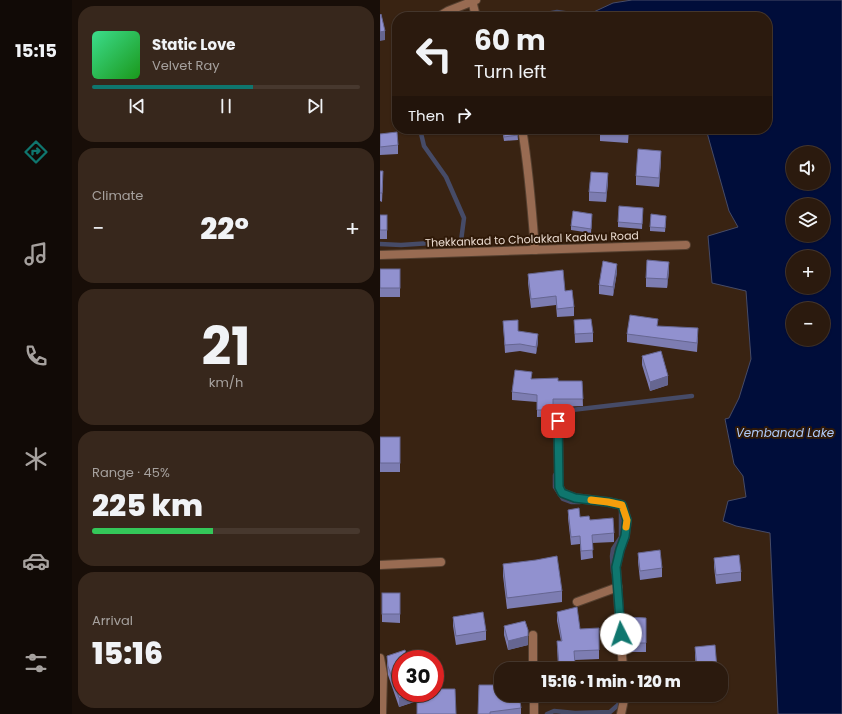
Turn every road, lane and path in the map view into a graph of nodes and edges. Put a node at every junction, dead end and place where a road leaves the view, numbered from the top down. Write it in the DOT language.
graph roads {
  1 [pos="473,0"];
  2 [pos="446,12"];
  3 [pos="475,12"];
  4 [pos="523,134"];
  5 [pos="686,245"];
  6 [pos="535,250"];
  7 [pos="380,255"];
  8 [pos="558,421"];
  9 [pos="441,562"];
  10 [pos="380,565"];
  11 [pos="618,587"];
  12 [pos="577,602"];
  13 [pos="533,635"];
  14 [pos="380,658"];
  15 [pos="533,662"];
  16 [pos="623,662"];
  17 [pos="534,702"];
  18 [pos="624,702"];
  19 [pos="382,714"];
  20 [pos="534,714"];
  21 [pos="621,714"];
  1 -- 2 [label="street"];
  1 -- 3 [label="street"];
  4 -- 6 [label="street"];
  5 -- 6 [label="street, Thekkankad to Cholakkal Kadavu Road"];
  6 -- 7 [label="street, Thekkankad to Cholakkal Kadavu Road"];
  8 -- 11 [label="street"];
  9 -- 10 [label="street"];
  11 -- 12 [label="street"];
  11 -- 16 [label="street"];
  13 -- 15 [label="street"];
  14 -- 19 [label="street"];
  17 -- 20 [label="street"];
  18 -- 21 [label="street"];
}
